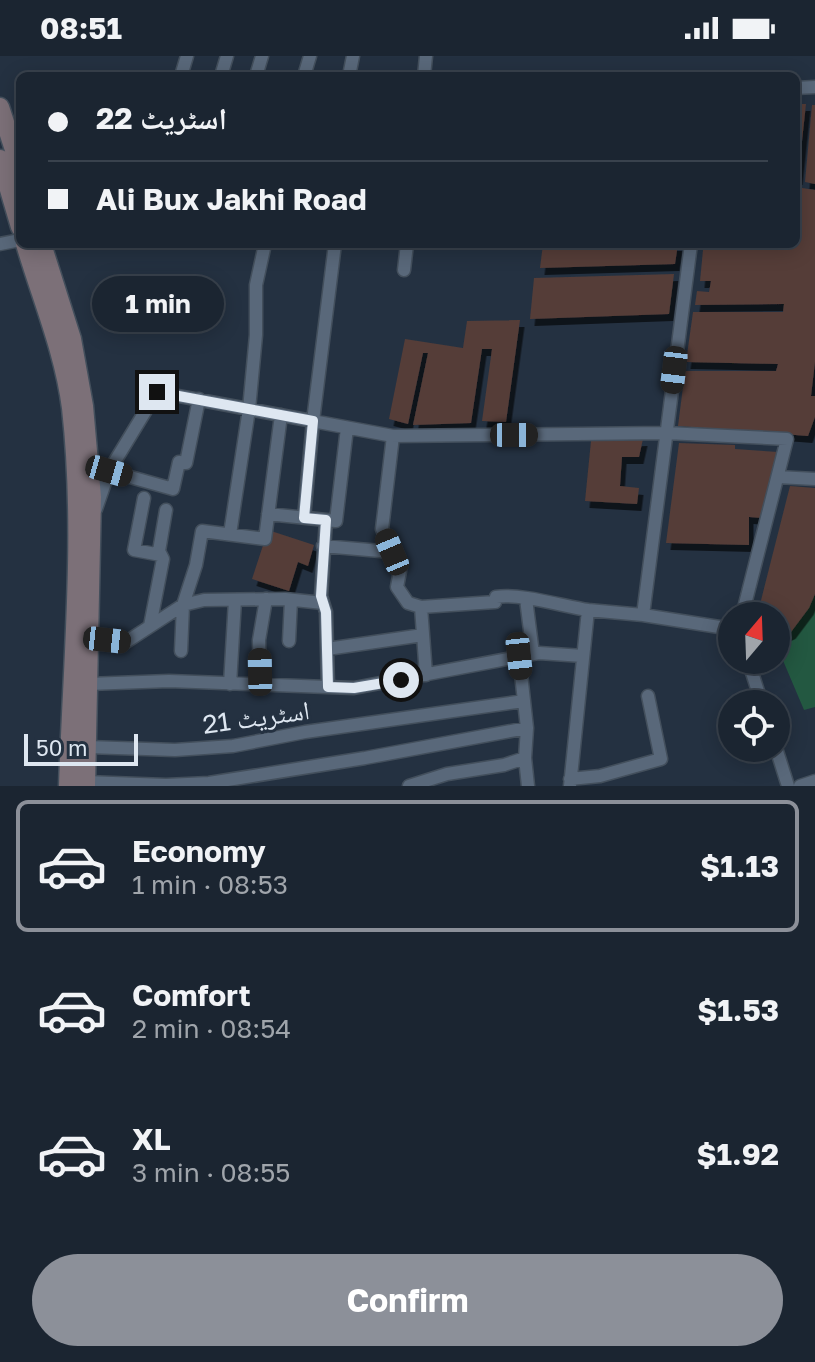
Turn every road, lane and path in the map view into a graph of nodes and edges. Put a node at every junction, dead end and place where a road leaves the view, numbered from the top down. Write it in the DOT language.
graph roads {
  1 [pos="0,107"];
  2 [pos="14,156"];
  3 [pos="13,184"];
  4 [pos="26,248"];
  5 [pos="43,248"];
  6 [pos="264,248"];
  7 [pos="335,248"];
  8 [pos="407,248"];
  9 [pos="690,248"];
  10 [pos="404,270"];
  11 [pos="199,399"];
  12 [pos="249,409"];
  13 [pos="281,415"];
  14 [pos="313,421"];
  15 [pos="347,428"];
  16 [pos="666,433"];
  17 [pos="393,436"];
  18 [pos="109,471"];
  19 [pos="778,477"];
  20 [pos="815,479"];
  21 [pos="144,498"];
  22 [pos="166,510"];
  23 [pos="268,514"];
  24 [pos="304,518"];
  25 [pos="326,520"];
  26 [pos="85,523"];
  27 [pos="230,534"];
  28 [pos="323,546"];
  29 [pos="392,552"];
  30 [pos="161,555"];
  31 [pos="266,599"];
  32 [pos="526,599"];
  33 [pos="235,600"];
  34 [pos="291,600"];
  35 [pos="746,602"];
  36 [pos="323,603"];
  37 [pos="183,605"];
  38 [pos="421,607"];
  39 [pos="588,610"];
  40 [pos="643,615"];
  41 [pos="150,626"];
  42 [pos="718,627"];
  43 [pos="423,635"];
  44 [pos="88,638"];
  45 [pos="289,641"];
  46 [pos="327,649"];
  47 [pos="181,651"];
  48 [pos="584,653"];
  49 [pos="533,654"];
  50 [pos="519,656"];
  51 [pos="426,675"];
  52 [pos="88,684"];
  53 [pos="230,684"];
  54 [pos="260,685"];
  55 [pos="328,687"];
  56 [pos="648,696"];
  57 [pos="524,701"];
  58 [pos="527,728"];
  59 [pos="88,747"];
  60 [pos="525,758"];
  61 [pos="780,762"];
  62 [pos="601,781"];
  63 [pos="815,781"];
  64 [pos="570,782"];
  65 [pos="80,785"];
  66 [pos="409,786"];
  67 [pos="528,786"];
  68 [pos="788,786"];
  69 [pos="800,786"];
  1 -- 2 [label="main road"];
  2 -- 3 [label="main road"];
  4 -- 26 [label="main road"];
  5 -- 26 [label="main road"];
  6 -- 12 [label="street"];
  7 -- 14 [label="street"];
  8 -- 10 [label="street"];
  9 -- 16 [label="street"];
  11 -- 12 [label="street"];
  11 -- 18 [label="street"];
  11 -- 18 [label="street"];
  12 -- 13 [label="street"];
  12 -- 27 [label="street"];
  13 -- 14 [label="street"];
  13 -- 23 [label="street"];
  14 -- 15 [label="street"];
  14 -- 24 [label="street"];
  15 -- 17 [label="street"];
  15 -- 25 [label="street"];
  16 -- 17 [label="street"];
  16 -- 19 [label="street"];
  16 -- 40 [label="street"];
  17 -- 29 [label="street"];
  18 -- 26 [label="street"];
  19 -- 20 [label="street"];
  19 -- 35 [label="street"];
  21 -- 30 [label="street"];
  22 -- 30 [label="street"];
  23 -- 24 [label="street"];
  23 -- 27 [label="street"];
  24 -- 25 [label="street"];
  25 -- 28 [label="street"];
  26 -- 44 [label="main road"];
  26 -- 65 [label="main road"];
  27 -- 37 [label="street"];
  28 -- 29 [label="street"];
  28 -- 36 [label="street"];
  29 -- 38 [label="street"];
  30 -- 41 [label="street"];
  31 -- 33 [label="street"];
  31 -- 34 [label="street"];
  31 -- 54 [label="street"];
  32 -- 38 [label="street"];
  32 -- 39 [label="street"];
  32 -- 49 [label="street"];
  33 -- 37 [label="street"];
  33 -- 53 [label="street"];
  34 -- 36 [label="street"];
  34 -- 45 [label="street"];
  36 -- 46 [label="street"];
  37 -- 41 [label="street"];
  37 -- 47 [label="street"];
  38 -- 43 [label="street"];
  39 -- 40 [label="street"];
  39 -- 48 [label="street"];
  40 -- 42 [label="street"];
  41 -- 44 [label="street"];
  43 -- 46 [label="street"];
  43 -- 51 [label="street"];
  44 -- 52 [label="main road"];
  46 -- 55 [label="street"];
  48 -- 49 [label="street"];
  48 -- 64 [label="street"];
  49 -- 50 [label="street"];
  50 -- 51 [label="street"];
  50 -- 57 [label="street"];
  51 -- 55 [label="street"];
  52 -- 53 [label="street"];
  52 -- 59 [label="main road"];
  53 -- 54 [label="street"];
  54 -- 55 [label="street"];
  56 -- 62 [label="street"];
  57 -- 58 [label="street"];
  57 -- 59 [label="street, اسٹریٹ 21"];
  58 -- 60 [label="street"];
  58 -- 65 [label="street"];
  59 -- 65 [label="main road"];
  60 -- 66 [label="street"];
  60 -- 67 [label="street"];
  61 -- 68 [label="street"];
  62 -- 64 [label="street"];
  63 -- 69 [label="street"];
}
